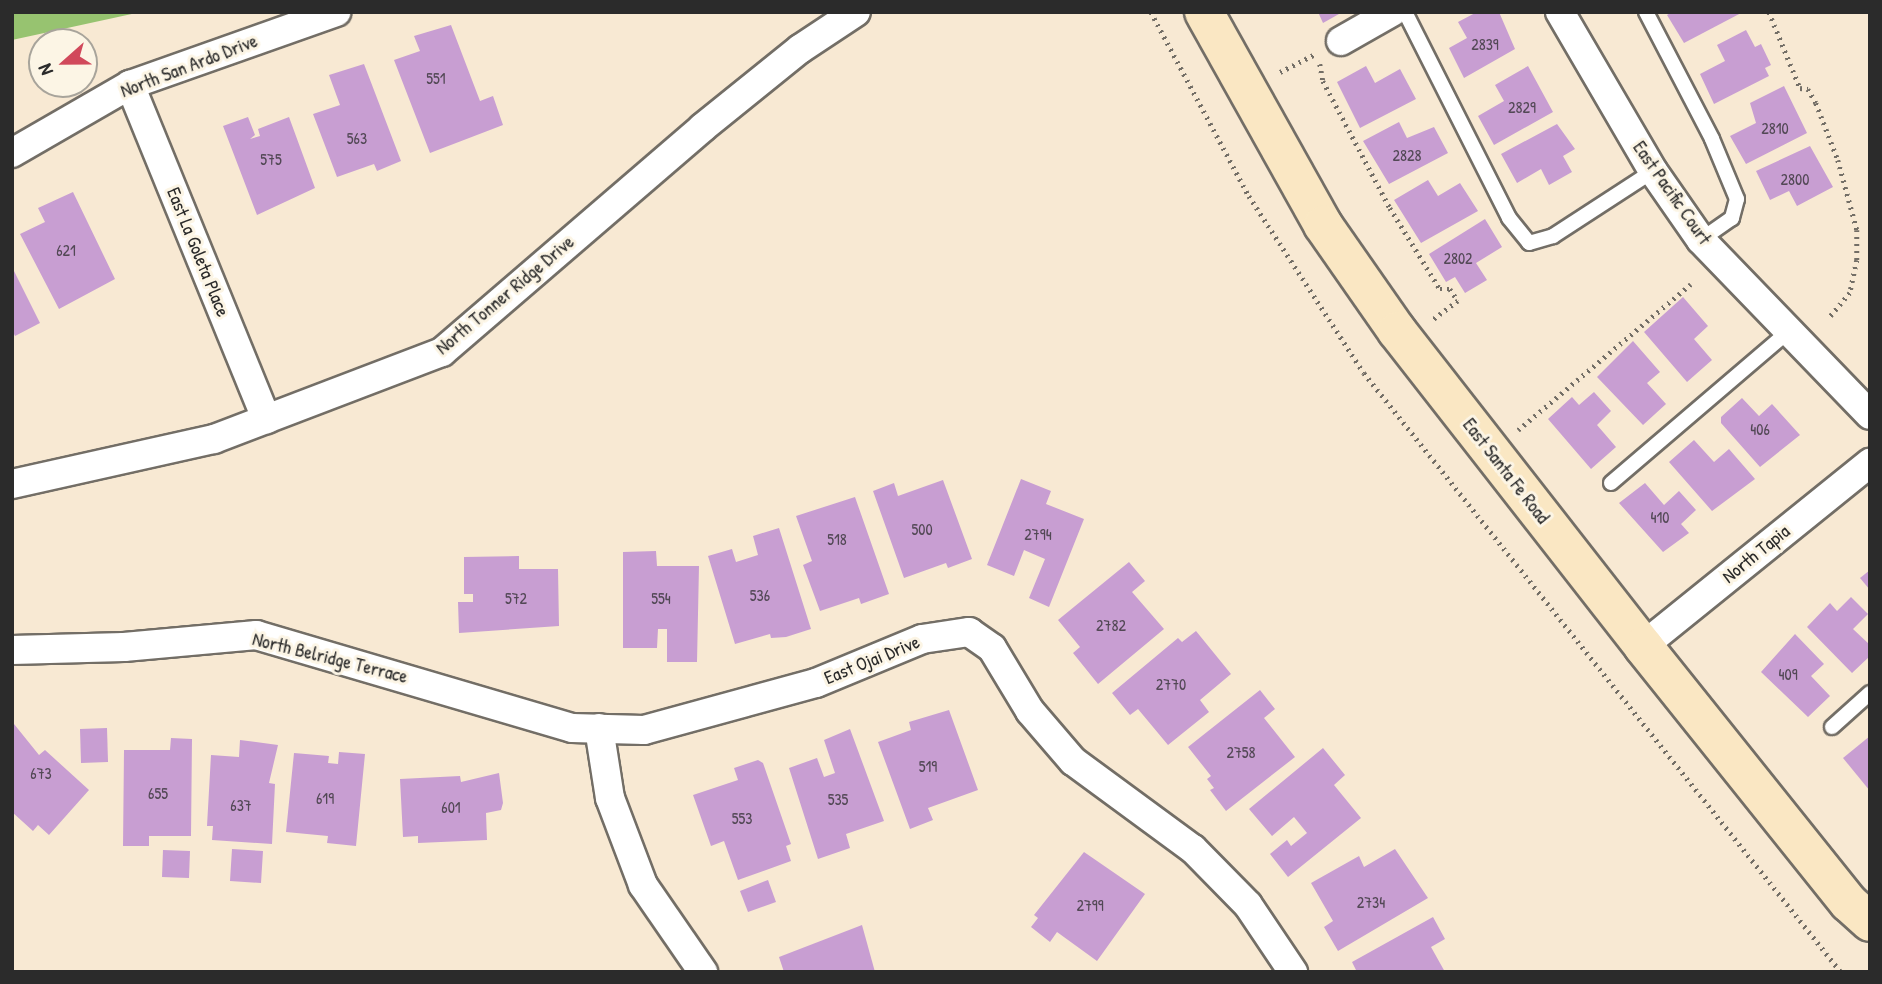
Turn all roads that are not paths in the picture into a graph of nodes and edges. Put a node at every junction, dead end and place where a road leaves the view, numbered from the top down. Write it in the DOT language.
graph roads {
  1 [pos="335,12"];
  2 [pos="856,12"];
  3 [pos="1204,12"];
  4 [pos="1392,12"];
  5 [pos="1405,12"];
  6 [pos="1560,12"];
  7 [pos="1646,12"];
  8 [pos="1341,41"];
  9 [pos="131,85"];
  10 [pos="12,153"];
  11 [pos="1653,171"];
  12 [pos="1701,240"];
  13 [pos="1789,331"];
  14 [pos="1870,415"];
  15 [pos="266,419"];
  16 [pos="1870,463"];
  17 [pos="1611,483"];
  18 [pos="12,484"];
  19 [pos="1643,646"];
  20 [pos="12,650"];
  21 [pos="1870,693"];
  22 [pos="1832,727"];
  23 [pos="599,728"];
  24 [pos="1859,913"];
  25 [pos="1870,944"];
  26 [pos="703,972"];
  27 [pos="1293,972"];
  1 -- 9 [label="street, North San Ardo Drive"];
  2 -- 15 [label="street, North Tonner Ridge Drive"];
  3 -- 19 [label="street, East Santa Fe Road"];
  4 -- 8 [label="street"];
  5 -- 11 [label="lane"];
  6 -- 11 [label="street, East Pacific Court"];
  7 -- 12 [label="lane"];
  9 -- 10 [label="street, North San Ardo Drive"];
  9 -- 15 [label="street, East La Goleta Place"];
  11 -- 12 [label="street, East Pacific Court"];
  12 -- 13 [label="street, East Pacific Court"];
  13 -- 14 [label="street, East Pacific Court"];
  13 -- 17 [label="lane"];
  15 -- 18 [label="street, North Tonner Ridge Drive"];
  16 -- 19 [label="street, North Tapia"];
  19 -- 24 [label="street, East Santa Fe Road"];
  20 -- 23 [label="street, North Belridge Terrace"];
  21 -- 22 [label="lane"];
  23 -- 26 [label="street"];
  23 -- 27 [label="street, East Ojai Drive"];
  24 -- 25 [label="street, East Santa Fe Road"];
}
